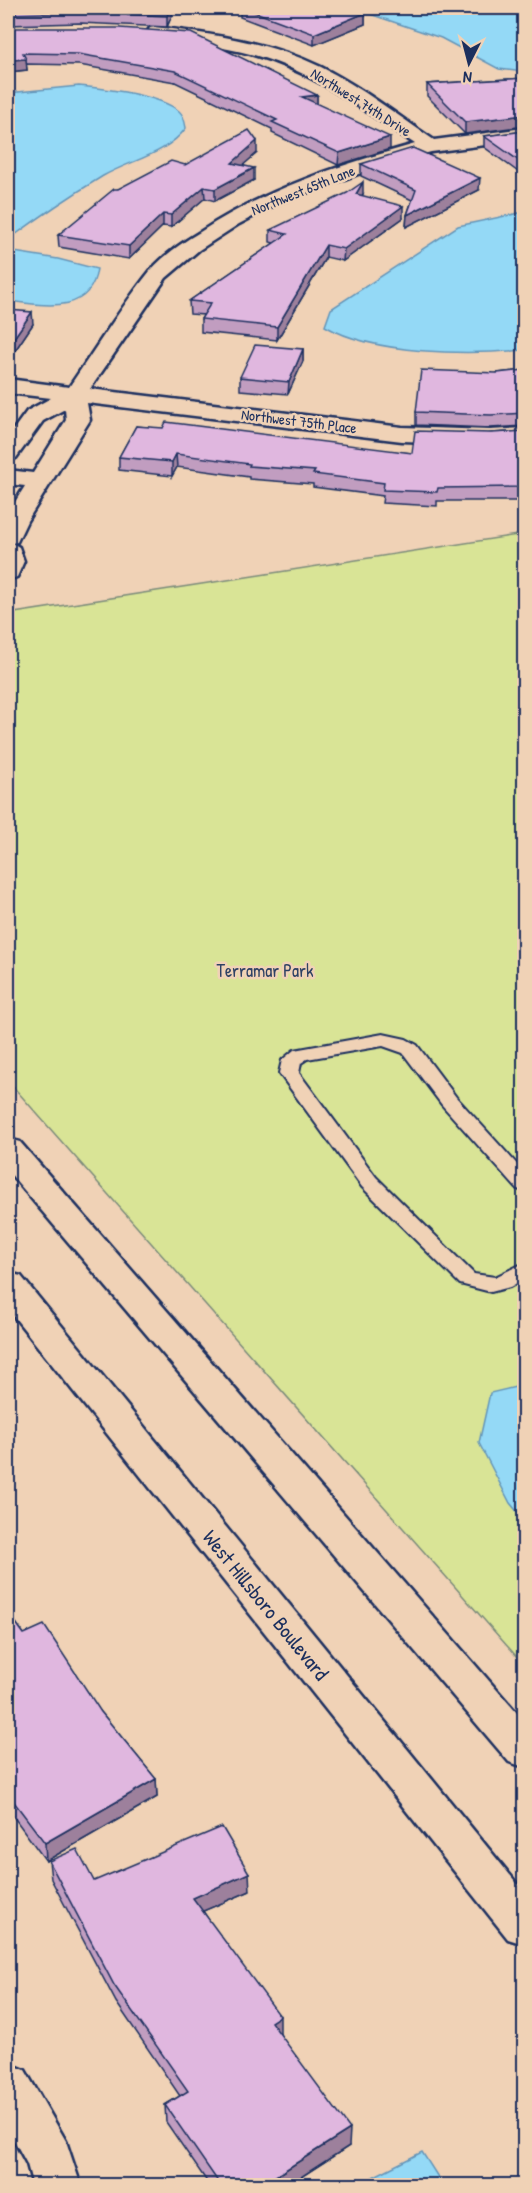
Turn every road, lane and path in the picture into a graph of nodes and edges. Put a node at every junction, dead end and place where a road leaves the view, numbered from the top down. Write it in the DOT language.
graph roads {
  1 [pos="138,31"];
  2 [pos="525,134"];
  3 [pos="430,146"];
  4 [pos="8,386"];
  5 [pos="75,394"];
  6 [pos="525,435"];
  7 [pos="8,453"];
  8 [pos="8,477"];
  9 [pos="40,481"];
  10 [pos="8,537"];
  11 [pos="8,550"];
  12 [pos="8,572"];
  13 [pos="8,1150"];
  14 [pos="525,1184"];
  15 [pos="525,1270"];
  16 [pos="8,1285"];
  17 [pos="525,1750"];
  18 [pos="525,1925"];
  19 [pos="8,2085"];
  20 [pos="57,2186"];
  1 -- 3 [label="street, Northwest 74th Drive"];
  2 -- 3 [label="street, Northwest 65th Lane"];
  3 -- 5 [label="street, Northwest 65th Lane"];
  4 -- 5 [label="street, Northwest 75th Place"];
  5 -- 6 [label="street, Northwest 75th Place"];
  5 -- 7 [label="street"];
  5 -- 9 [label="street"];
  8 -- 9 [label="street"];
  9 -- 10 [label="street"];
  11 -- 12 [label="street"];
  13 -- 17 [label="street"];
  14 -- 15 [label="lane"];
  16 -- 18 [label="street, West Hillsboro Boulevard"];
  19 -- 20 [label="street"];
}
